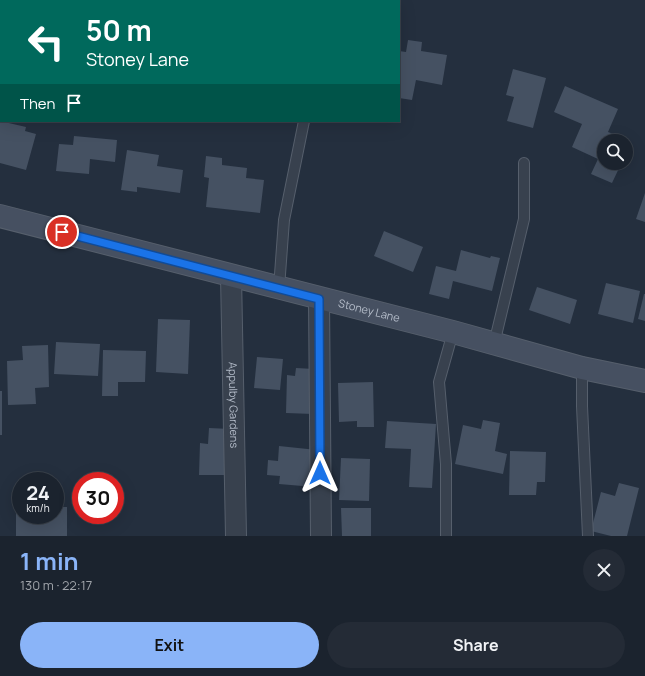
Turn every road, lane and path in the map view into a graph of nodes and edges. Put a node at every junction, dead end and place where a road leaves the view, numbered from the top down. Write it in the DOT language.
graph roads {
  1 [pos="304,122"];
  2 [pos="524,163"];
  3 [pos="0,216"];
  4 [pos="231,275"];
  5 [pos="279,288"];
  6 [pos="319,299"];
  7 [pos="453,332"];
  8 [pos="494,344"];
  9 [pos="582,368"];
  10 [pos="645,381"];
  11 [pos="236,536"];
  12 [pos="321,536"];
  13 [pos="446,536"];
  14 [pos="588,536"];
  1 -- 5 [label="lane"];
  2 -- 8 [label="lane"];
  3 -- 4 [label="street, Stoney Lane"];
  4 -- 5 [label="street, Stoney Lane"];
  4 -- 11 [label="street, Appulby Gardens"];
  5 -- 6 [label="street, Stoney Lane"];
  6 -- 7 [label="street, Stoney Lane"];
  6 -- 12 [label="street"];
  7 -- 8 [label="street, Stoney Lane"];
  7 -- 13 [label="lane"];
  8 -- 9 [label="street, Stoney Lane"];
  9 -- 10 [label="street, Stoney Lane"];
  9 -- 14 [label="lane"];
}
